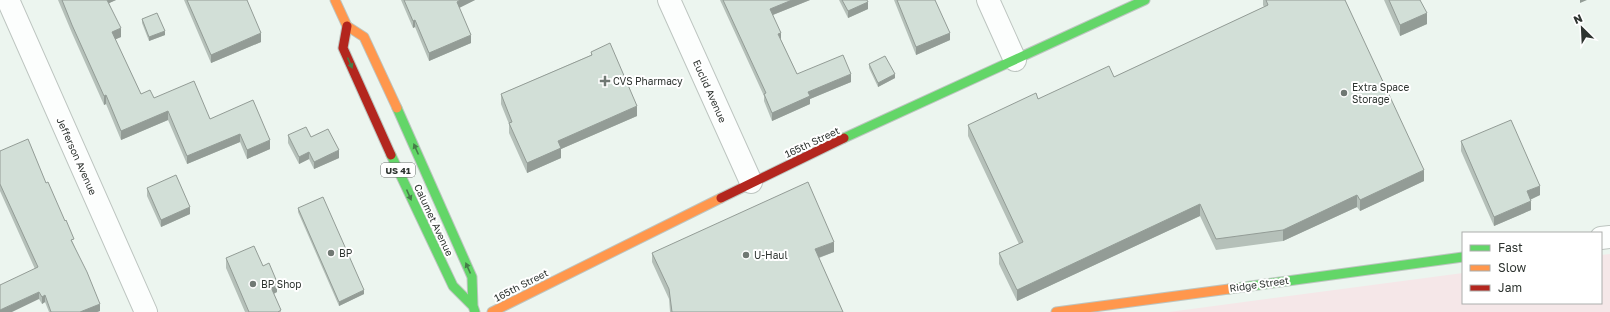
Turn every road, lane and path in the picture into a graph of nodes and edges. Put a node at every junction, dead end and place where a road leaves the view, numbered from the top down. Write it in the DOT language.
graph roads {
  1 [pos="8,0"];
  2 [pos="335,0"];
  3 [pos="669,0"];
  4 [pos="988,0"];
  5 [pos="1145,0"];
  6 [pos="348,26"];
  7 [pos="1015,60"];
  8 [pos="751,182"];
  9 [pos="1462,257"];
  10 [pos="474,309"];
  11 [pos="146,312"];
  12 [pos="492,312"];
  13 [pos="1056,312"];
  1 -- 11 [label="street, Jefferson Avenue"];
  2 -- 6 [label="main road, Calumet Avenue / US 41"];
  3 -- 8 [label="street, Euclid Avenue"];
  4 -- 7 [label="street"];
  5 -- 7 [label="main road, 165th Street"];
  10 -- 6 [label="main road, Calumet Avenue / US 41, one-way"];
  6 -- 10 [label="main road, Calumet Avenue / US 41, one-way"];
  7 -- 8 [label="main road, 165th Street"];
  8 -- 12 [label="main road, 165th Street"];
  9 -- 13 [label="main road, Ridge Street"];
}
